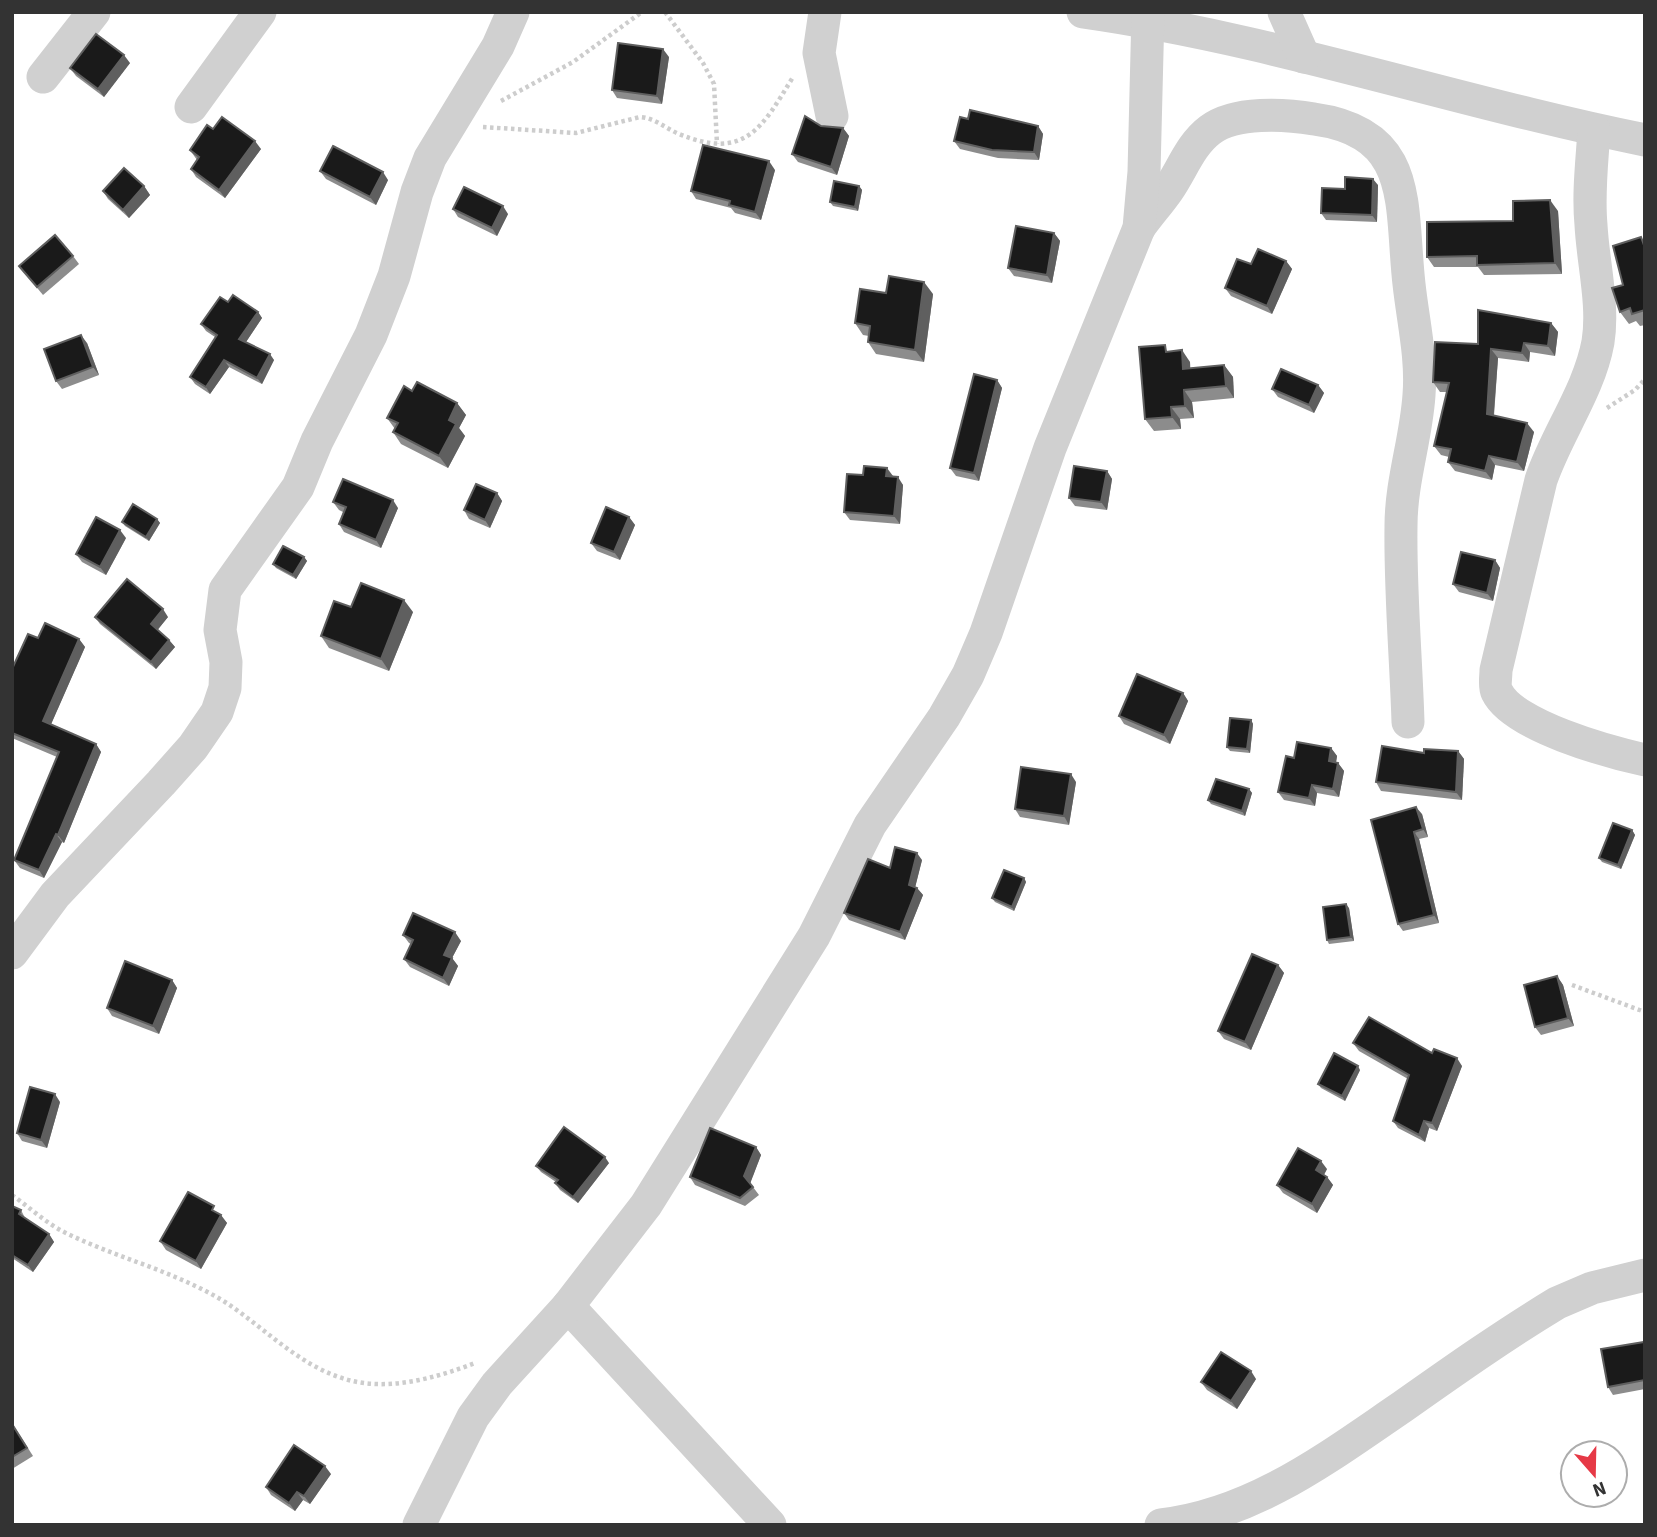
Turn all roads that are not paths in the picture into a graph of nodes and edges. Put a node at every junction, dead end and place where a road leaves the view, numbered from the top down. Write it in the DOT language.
graph roads {
  1 [pos="94,12"];
  2 [pos="260,12"];
  3 [pos="513,12"];
  4 [pos="825,12"];
  5 [pos="1083,12"];
  6 [pos="1284,12"];
  7 [pos="1147,17"];
  8 [pos="1304,57"];
  9 [pos="43,77"];
  10 [pos="191,107"];
  11 [pos="832,117"];
  12 [pos="1594,130"];
  13 [pos="1645,140"];
  14 [pos="1139,228"];
  15 [pos="1408,722"];
  16 [pos="1645,760"];
  17 [pos="12,953"];
  18 [pos="1645,1275"];
  19 [pos="568,1306"];
  20 [pos="419,1525"];
  21 [pos="770,1525"];
  22 [pos="1161,1525"];
  1 -- 9 [label="street"];
  2 -- 10 [label="street"];
  3 -- 17 [label="street"];
  4 -- 11 [label="street"];
  5 -- 7 [label="street"];
  6 -- 8 [label="street"];
  7 -- 8 [label="street"];
  7 -- 14 [label="street"];
  8 -- 12 [label="street"];
  12 -- 13 [label="street"];
  12 -- 16 [label="street"];
  14 -- 15 [label="street"];
  14 -- 19 [label="street"];
  18 -- 22 [label="street"];
  19 -- 20 [label="street"];
  19 -- 21 [label="street"];
}
